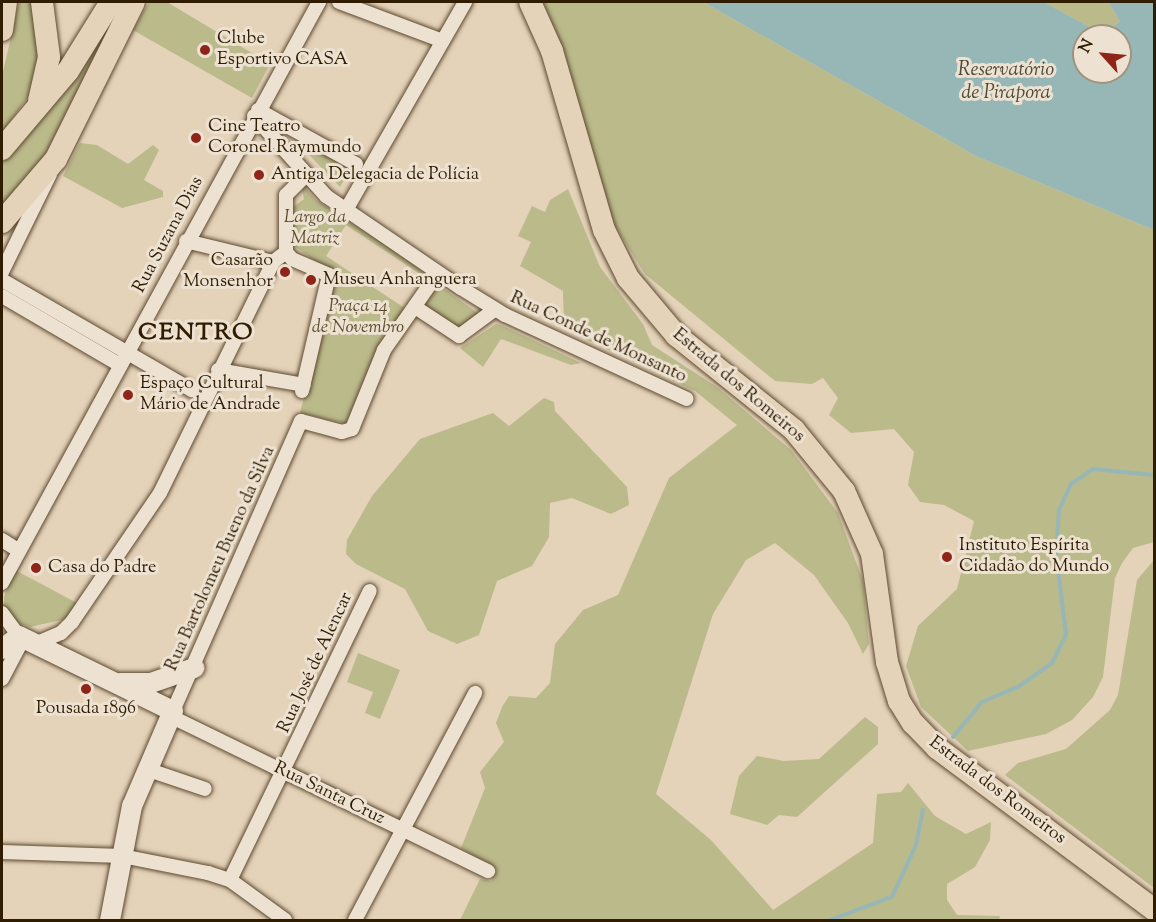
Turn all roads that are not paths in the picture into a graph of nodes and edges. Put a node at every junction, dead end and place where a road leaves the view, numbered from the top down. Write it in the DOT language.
graph roads {
  1 [pos="6,2"];
  2 [pos="42,2"];
  3 [pos="111,2"];
  4 [pos="134,2"];
  5 [pos="319,2"];
  6 [pos="339,2"];
  7 [pos="465,2"];
  8 [pos="530,2"];
  9 [pos="2,30"];
  10 [pos="440,40"];
  11 [pos="36,111"];
  12 [pos="256,113"];
  13 [pos="2,150"];
  14 [pos="56,159"];
  15 [pos="356,164"];
  16 [pos="306,175"];
  17 [pos="346,210"];
  18 [pos="4,215"];
  19 [pos="186,241"];
  20 [pos="286,252"];
  21 [pos="273,262"];
  22 [pos="2,272"];
  23 [pos="438,273"];
  24 [pos="2,280"];
  25 [pos="2,296"];
  26 [pos="416,307"];
  27 [pos="494,309"];
  28 [pos="123,359"];
  29 [pos="218,370"];
  30 [pos="192,390"];
  31 [pos="687,399"];
  32 [pos="2,540"];
  33 [pos="18,550"];
  34 [pos="2,583"];
  35 [pos="370,591"];
  36 [pos="2,613"];
  37 [pos="26,640"];
  38 [pos="2,650"];
  39 [pos="194,668"];
  40 [pos="2,679"];
  41 [pos="114,683"];
  42 [pos="475,693"];
  43 [pos="171,713"];
  44 [pos="146,769"];
  45 [pos="285,771"];
  46 [pos="205,789"];
  47 [pos="403,830"];
  48 [pos="2,852"];
  49 [pos="122,856"];
  50 [pos="488,872"];
  51 [pos="230,880"];
  52 [pos="1155,910"];
  53 [pos="110,921"];
  54 [pos="285,921"];
  55 [pos="355,921"];
  1 -- 9 [label="main road"];
  2 -- 11 [label="main road"];
  3 -- 11 [label="main road"];
  4 -- 14 [label="main road"];
  5 -- 12 [label="street, Rua Suzana Dias"];
  6 -- 10 [label="street"];
  7 -- 10 [label="street"];
  8 -- 52 [label="main road, Estrada dos Romeiros"];
  10 -- 17 [label="street"];
  11 -- 13 [label="main road"];
  12 -- 15 [label="street"];
  12 -- 16 [label="street"];
  12 -- 19 [label="street, Rua Suzana Dias"];
  14 -- 18 [label="main road"];
  14 -- 22 [label="street"];
  16 -- 17 [label="street"];
  16 -- 20 [label="street"];
  17 -- 23 [label="street, Rua Conde de Monsanto"];
  19 -- 21 [label="street"];
  19 -- 28 [label="street, Rua Suzana Dias"];
  20 -- 21 [label="street"];
  20 -- 29 [label="street"];
  21 -- 29 [label="street"];
  23 -- 26 [label="street"];
  23 -- 27 [label="street, Rua Conde de Monsanto"];
  24 -- 28 [label="street"];
  25 -- 28 [label="street"];
  26 -- 27 [label="street"];
  26 -- 39 [label="street, Rua Bartolomeu Bueno da Silva"];
  27 -- 31 [label="street, Rua Conde de Monsanto"];
  28 -- 30 [label="street"];
  28 -- 33 [label="street, Rua Suzana Dias"];
  29 -- 37 [label="street"];
  32 -- 33 [label="street"];
  33 -- 34 [label="street, Rua Suzana Dias"];
  35 -- 45 [label="street, Rua José de Alencar"];
  36 -- 37 [label="street"];
  37 -- 38 [label="main road"];
  37 -- 40 [label="street"];
  37 -- 41 [label="main road, Rua Santa Cruz"];
  39 -- 41 [label="main road, Rua Santa Cruz"];
  39 -- 43 [label="street, Rua Bartolomeu Bueno da Silva"];
  41 -- 43 [label="main road, Rua Santa Cruz"];
  42 -- 47 [label="street"];
  43 -- 44 [label="main road"];
  43 -- 45 [label="street, Rua Santa Cruz"];
  44 -- 46 [label="street"];
  44 -- 49 [label="main road"];
  45 -- 47 [label="street, Rua Santa Cruz"];
  45 -- 51 [label="street, Rua José de Alencar"];
  47 -- 50 [label="street, Rua Santa Cruz"];
  47 -- 55 [label="street"];
  48 -- 49 [label="street"];
  49 -- 51 [label="street"];
  49 -- 53 [label="main road"];
  51 -- 54 [label="street"];
}
